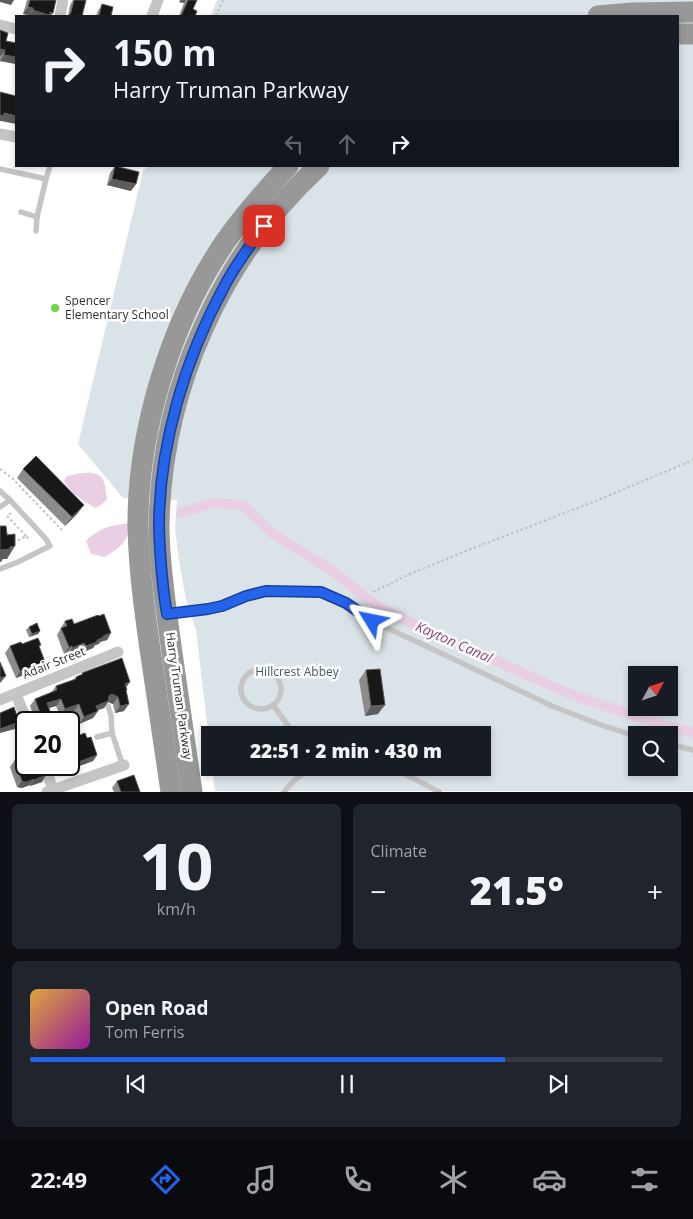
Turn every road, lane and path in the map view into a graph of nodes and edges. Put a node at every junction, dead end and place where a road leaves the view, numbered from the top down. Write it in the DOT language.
graph roads {
  1 [pos="63,0"];
  2 [pos="158,0"];
  3 [pos="223,0"];
  4 [pos="693,12"];
  5 [pos="60,15"];
  6 [pos="152,15"];
  7 [pos="216,15"];
  8 [pos="609,15"];
  9 [pos="0,25"];
  10 [pos="15,29"];
  11 [pos="679,34"];
  12 [pos="693,34"];
  13 [pos="0,134"];
  14 [pos="15,137"];
  15 [pos="50,167"];
  16 [pos="287,167"];
  17 [pos="318,167"];
  18 [pos="0,169"];
  19 [pos="46,179"];
  20 [pos="21,212"];
  21 [pos="37,216"];
  22 [pos="36,231"];
  23 [pos="693,460"];
  24 [pos="0,468"];
  25 [pos="0,491"];
  26 [pos="10,500"];
  27 [pos="0,507"];
  28 [pos="11,510"];
  29 [pos="0,527"];
  30 [pos="62,530"];
  31 [pos="26,536"];
  32 [pos="29,540"];
  33 [pos="0,569"];
  34 [pos="373,592"];
  35 [pos="167,614"];
  36 [pos="118,652"];
  37 [pos="16,694"];
  38 [pos="0,700"];
  39 [pos="273,705"];
  40 [pos="108,706"];
  41 [pos="23,711"];
  42 [pos="288,726"];
  43 [pos="112,733"];
  44 [pos="628,733"];
  45 [pos="97,738"];
  46 [pos="678,746"];
  47 [pos="693,750"];
  48 [pos="124,766"];
  49 [pos="47,776"];
  50 [pos="299,776"];
  51 [pos="409,776"];
  52 [pos="51,791"];
  53 [pos="171,792"];
  54 [pos="192,792"];
  55 [pos="284,792"];
  56 [pos="439,792"];
  1 -- 5 [label="street"];
  2 -- 6 [label="street"];
  3 -- 7 [label="path"];
  4 -- 8 [label="highway"];
  9 -- 10 [label="street"];
  11 -- 12 [label="highway"];
  13 -- 14 [label="street"];
  15 -- 19 [label="lane"];
  16 -- 53 [label="highway, Harry Truman Parkway"];
  17 -- 35 [label="highway, Harry Truman Parkway"];
  18 -- 19 [label="lane"];
  19 -- 21 [label="lane"];
  20 -- 21 [label="lane"];
  21 -- 22 [label="lane"];
  23 -- 34 [label="path"];
  24 -- 30 [label="path"];
  25 -- 26 [label="lane"];
  26 -- 27 [label="lane"];
  26 -- 33 [label="lane"];
  28 -- 31 [label="path"];
  29 -- 31 [label="path"];
  31 -- 32 [label="path"];
  35 -- 44 [label="lane"];
  35 -- 54 [label="highway, Harry Truman Parkway"];
  36 -- 37 [label="street, Adair Street"];
  37 -- 38 [label="street, Adair Street"];
  37 -- 41 [label="street"];
  39 -- 39 [label="lane"];
  39 -- 42 [label="lane"];
  40 -- 43 [label="lane"];
  43 -- 45 [label="lane"];
  43 -- 48 [label="lane"];
  46 -- 47 [label="lane"];
  48 -- 52 [label="street"];
  49 -- 52 [label="street"];
  50 -- 55 [label="lane"];
  51 -- 56 [label="lane"];
}
